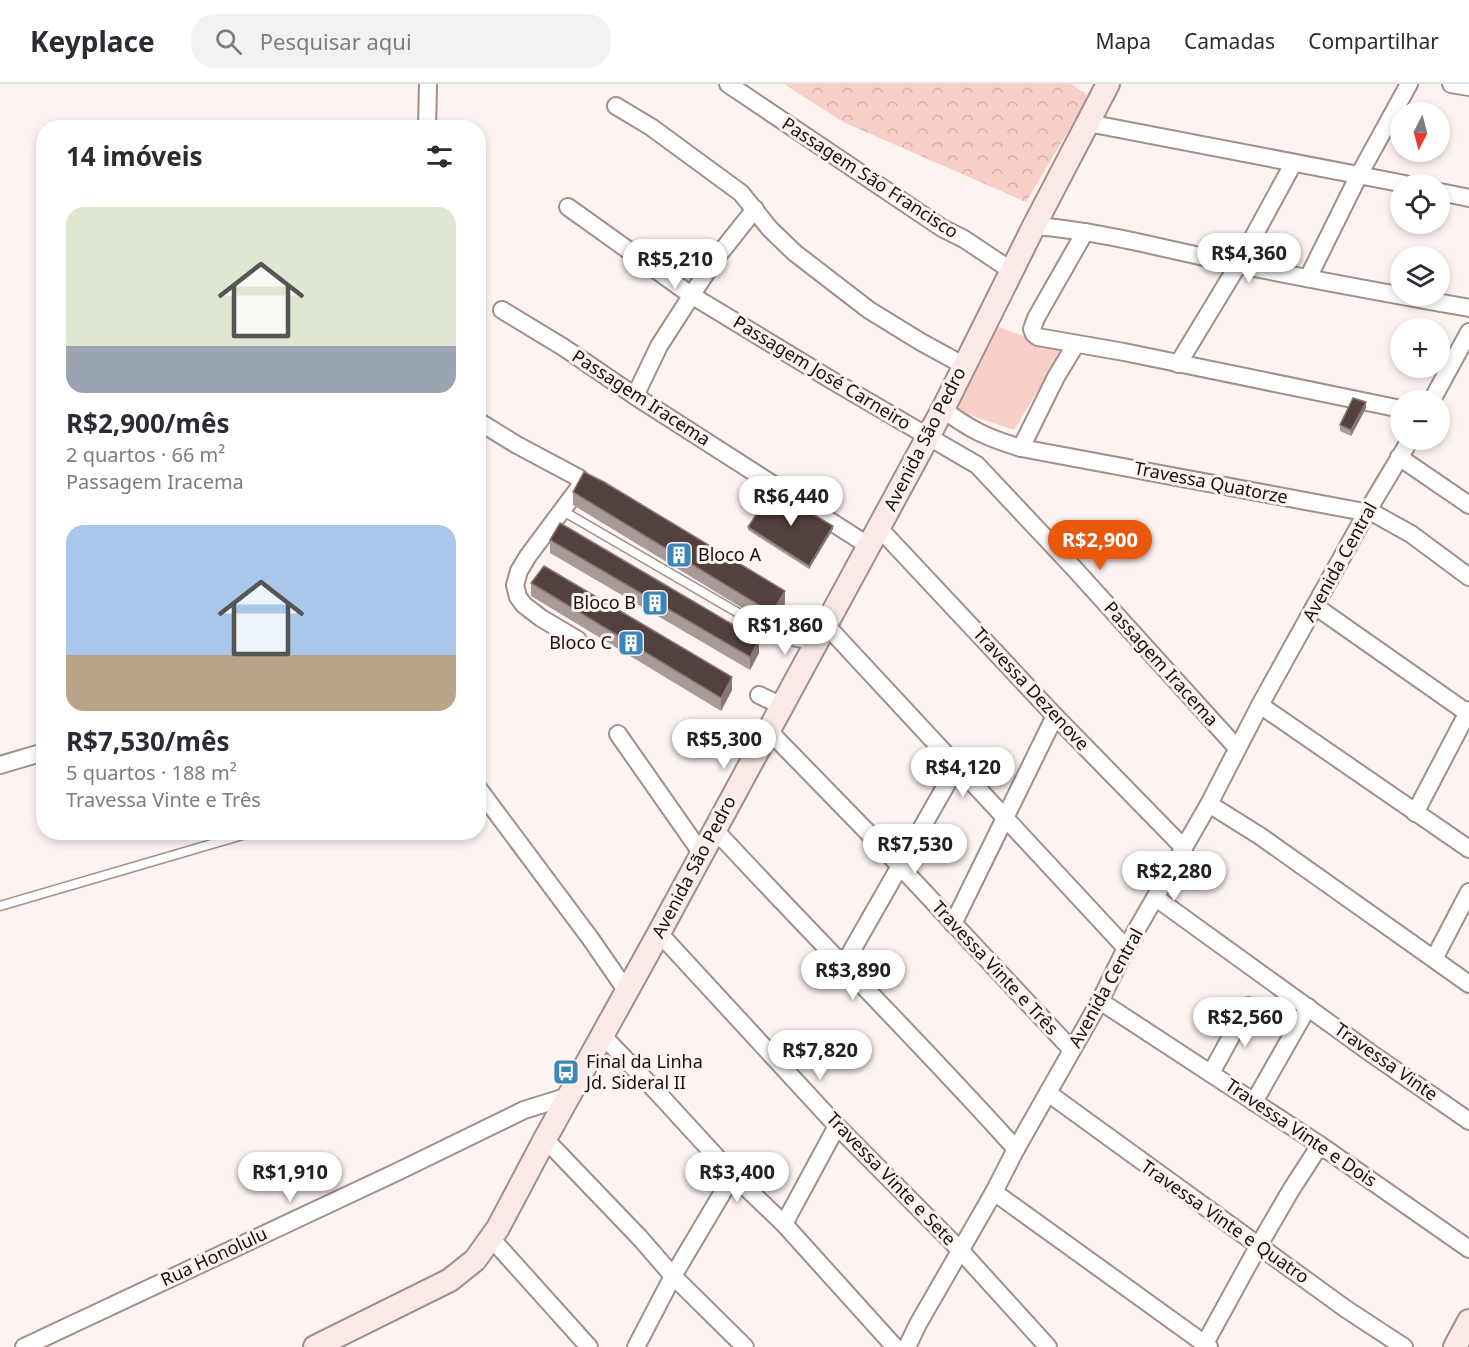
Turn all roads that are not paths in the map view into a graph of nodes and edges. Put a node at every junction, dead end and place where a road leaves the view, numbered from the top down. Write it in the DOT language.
graph roads {
  1 [pos="428,84"];
  2 [pos="728,84"];
  3 [pos="1108,84"];
  4 [pos="1409,84"];
  5 [pos="1451,84"];
  6 [pos="1469,87"];
  7 [pos="616,106"];
  8 [pos="427,120"];
  9 [pos="1088,123"];
  10 [pos="1293,164"];
  11 [pos="1359,175"];
  12 [pos="1390,181"];
  13 [pos="1450,194"];
  14 [pos="1469,198"];
  15 [pos="568,207"];
  16 [pos="755,209"];
  17 [pos="1034,226"];
  18 [pos="1085,232"];
  19 [pos="1238,265"];
  20 [pos="1012,271"];
  21 [pos="1308,278"];
  22 [pos="692,295"];
  23 [pos="1469,308"];
  24 [pos="502,310"];
  25 [pos="1469,332"];
  26 [pos="1076,344"];
  27 [pos="1178,364"];
  28 [pos="963,365"];
  29 [pos="1437,390"];
  30 [pos="635,396"];
  31 [pos="943,408"];
  32 [pos="1390,408"];
  33 [pos="486,426"];
  34 [pos="927,435"];
  35 [pos="992,439"];
  36 [pos="1021,448"];
  37 [pos="1404,450"];
  38 [pos="1399,457"];
  39 [pos="977,465"];
  40 [pos="1469,505"];
  41 [pos="563,511"];
  42 [pos="1366,512"];
  43 [pos="874,537"];
  44 [pos="1469,577"];
  45 [pos="1315,606"];
  46 [pos="825,624"];
  47 [pos="578,640"];
  48 [pos="814,645"];
  49 [pos="759,695"];
  50 [pos="1260,705"];
  51 [pos="782,706"];
  52 [pos="1469,712"];
  53 [pos="1055,716"];
  54 [pos="768,730"];
  55 [pos="618,734"];
  56 [pos="1237,748"];
  57 [pos="36,754"];
  58 [pos="0,765"];
  59 [pos="957,766"];
  60 [pos="486,799"];
  61 [pos="1209,804"];
  62 [pos="1415,813"];
  63 [pos="1005,818"];
  64 [pos="715,830"];
  65 [pos="226,840"];
  66 [pos="1184,848"];
  67 [pos="1469,849"];
  68 [pos="702,854"];
  69 [pos="899,867"];
  70 [pos="1469,892"];
  71 [pos="1156,898"];
  72 [pos="0,906"];
  73 [pos="953,924"];
  74 [pos="659,933"];
  75 [pos="1126,948"];
  76 [pos="1434,959"];
  77 [pos="843,966"];
  78 [pos="1469,984"];
  79 [pos="626,990"];
  80 [pos="1100,1001"];
  81 [pos="1248,1006"];
  82 [pos="1308,1007"];
  83 [pos="602,1035"];
  84 [pos="1072,1050"];
  85 [pos="1211,1073"];
  86 [pos="1048,1093"];
  87 [pos="569,1096"];
  88 [pos="1254,1102"];
  89 [pos="1469,1121"];
  90 [pos="837,1126"];
  91 [pos="545,1139"];
  92 [pos="1320,1145"];
  93 [pos="1016,1149"];
  94 [pos="733,1175"];
  95 [pos="994,1192"];
  96 [pos="784,1224"];
  97 [pos="491,1238"];
  98 [pos="1258,1245"];
  99 [pos="1469,1249"];
  100 [pos="960,1250"];
  101 [pos="673,1276"];
  102 [pos="1469,1321"];
  103 [pos="1206,1346"];
  104 [pos="24,1347"];
  105 [pos="315,1347"];
  106 [pos="589,1347"];
  107 [pos="636,1347"];
  108 [pos="745,1347"];
  109 [pos="895,1347"];
  110 [pos="908,1347"];
  111 [pos="1048,1347"];
  112 [pos="1404,1347"];
  113 [pos="1455,1347"];
  1 -- 8 [label="street"];
  2 -- 20 [label="street, Passagem São Francisco"];
  3 -- 9 [label="main road, Avenida São Pedro"];
  4 -- 11 [label="street"];
  5 -- 6 [label="street"];
  7 -- 16 [label="street"];
  9 -- 10 [label="street"];
  9 -- 17 [label="main road, Avenida São Pedro"];
  10 -- 11 [label="street"];
  10 -- 19 [label="street"];
  11 -- 12 [label="street"];
  11 -- 21 [label="street"];
  13 -- 14 [label="street"];
  15 -- 22 [label="street, Passagem José Carneiro"];
  16 -- 22 [label="street"];
  16 -- 28 [label="street"];
  17 -- 18 [label="street"];
  17 -- 20 [label="main road, Avenida São Pedro"];
  18 -- 19 [label="street"];
  18 -- 26 [label="street"];
  19 -- 21 [label="street"];
  19 -- 27 [label="street"];
  20 -- 28 [label="main road, Avenida São Pedro"];
  21 -- 23 [label="street"];
  22 -- 30 [label="street"];
  22 -- 34 [label="street, Passagem José Carneiro"];
  24 -- 30 [label="street, Passagem Iracema"];
  25 -- 29 [label="street"];
  26 -- 27 [label="street"];
  26 -- 36 [label="street"];
  27 -- 32 [label="street"];
  28 -- 31 [label="main road, Avenida São Pedro"];
  30 -- 43 [label="street, Passagem Iracema"];
  31 -- 34 [label="main road, Avenida São Pedro"];
  31 -- 35 [label="street, Travessa Quatorze"];
  33 -- 41 [label="street"];
  34 -- 39 [label="street, Passagem Iracema"];
  34 -- 43 [label="main road, Avenida São Pedro"];
  35 -- 36 [label="street, Travessa Quatorze"];
  35 -- 39 [label="street"];
  36 -- 42 [label="street, Travessa Quatorze"];
  37 -- 38 [label="street, Avenida Central"];
  38 -- 40 [label="street"];
  38 -- 42 [label="street, Avenida Central"];
  39 -- 56 [label="street, Passagem Iracema"];
  41 -- 47 [label="street"];
  41 -- 48 [label="lane"];
  42 -- 44 [label="street, Travessa Quatorze"];
  42 -- 45 [label="street, Avenida Central"];
  43 -- 46 [label="main road, Avenida São Pedro"];
  43 -- 53 [label="street, Travessa Dezenove"];
  45 -- 50 [label="street, Avenida Central"];
  45 -- 52 [label="street"];
  46 -- 48 [label="main road, Avenida São Pedro"];
  46 -- 59 [label="street"];
  48 -- 51 [label="main road, Avenida São Pedro"];
  49 -- 51 [label="street"];
  50 -- 56 [label="street, Avenida Central"];
  50 -- 62 [label="street"];
  51 -- 54 [label="main road, Avenida São Pedro"];
  52 -- 62 [label="street"];
  53 -- 63 [label="street"];
  53 -- 66 [label="street, Travessa Dezenove"];
  54 -- 64 [label="main road, Avenida São Pedro"];
  54 -- 69 [label="street, Travessa Vinte e Três"];
  55 -- 68 [label="street"];
  56 -- 61 [label="street, Avenida Central"];
  57 -- 58 [label="street"];
  59 -- 63 [label="street"];
  59 -- 69 [label="street"];
  60 -- 79 [label="street"];
  61 -- 66 [label="street, Avenida Central"];
  61 -- 76 [label="street"];
  62 -- 67 [label="street"];
  63 -- 73 [label="street"];
  63 -- 75 [label="street"];
  64 -- 68 [label="main road, Avenida São Pedro"];
  64 -- 77 [label="street"];
  65 -- 72 [label="lane"];
  66 -- 71 [label="street, Avenida Central"];
  68 -- 74 [label="main road, Avenida São Pedro"];
  69 -- 73 [label="street, Travessa Vinte e Três"];
  69 -- 77 [label="street"];
  70 -- 76 [label="street"];
  71 -- 75 [label="street, Avenida Central"];
  71 -- 82 [label="street, Travessa Vinte"];
  73 -- 84 [label="street, Travessa Vinte e Três"];
  74 -- 79 [label="main road, Avenida São Pedro"];
  74 -- 90 [label="street, Travessa Vinte e Sete"];
  75 -- 80 [label="street, Avenida Central"];
  76 -- 78 [label="street"];
  77 -- 93 [label="street"];
  79 -- 83 [label="main road, Avenida São Pedro"];
  80 -- 84 [label="street, Avenida Central"];
  80 -- 85 [label="street, Travessa Vinte e Dois"];
  81 -- 85 [label="street"];
  82 -- 88 [label="street"];
  82 -- 89 [label="street, Travessa Vinte"];
  83 -- 87 [label="main road, Avenida São Pedro"];
  83 -- 94 [label="street"];
  84 -- 86 [label="street, Avenida Central"];
  85 -- 88 [label="street, Travessa Vinte e Dois"];
  86 -- 93 [label="street, Avenida Central"];
  86 -- 98 [label="street, Travessa Vinte e Quatro"];
  87 -- 91 [label="main road, Avenida São Pedro"];
  87 -- 104 [label="street, Rua Honolulu"];
  88 -- 92 [label="street, Travessa Vinte e Dois"];
  90 -- 96 [label="street"];
  90 -- 100 [label="street, Travessa Vinte e Sete"];
  91 -- 97 [label="main road, Avenida São Pedro"];
  91 -- 101 [label="street"];
  92 -- 98 [label="street"];
  92 -- 99 [label="street, Travessa Vinte e Dois"];
  93 -- 95 [label="street, Avenida Central"];
  94 -- 96 [label="street"];
  94 -- 101 [label="street"];
  95 -- 100 [label="street, Avenida Central"];
  95 -- 103 [label="street"];
  96 -- 109 [label="street"];
  97 -- 105 [label="main road, Avenida São Pedro"];
  97 -- 106 [label="street"];
  98 -- 103 [label="street"];
  98 -- 112 [label="street, Travessa Vinte e Quatro"];
  100 -- 110 [label="street, Avenida Central"];
  100 -- 111 [label="street, Travessa Vinte e Sete"];
  101 -- 107 [label="street"];
  101 -- 108 [label="street"];
  102 -- 113 [label="main road"];
}
